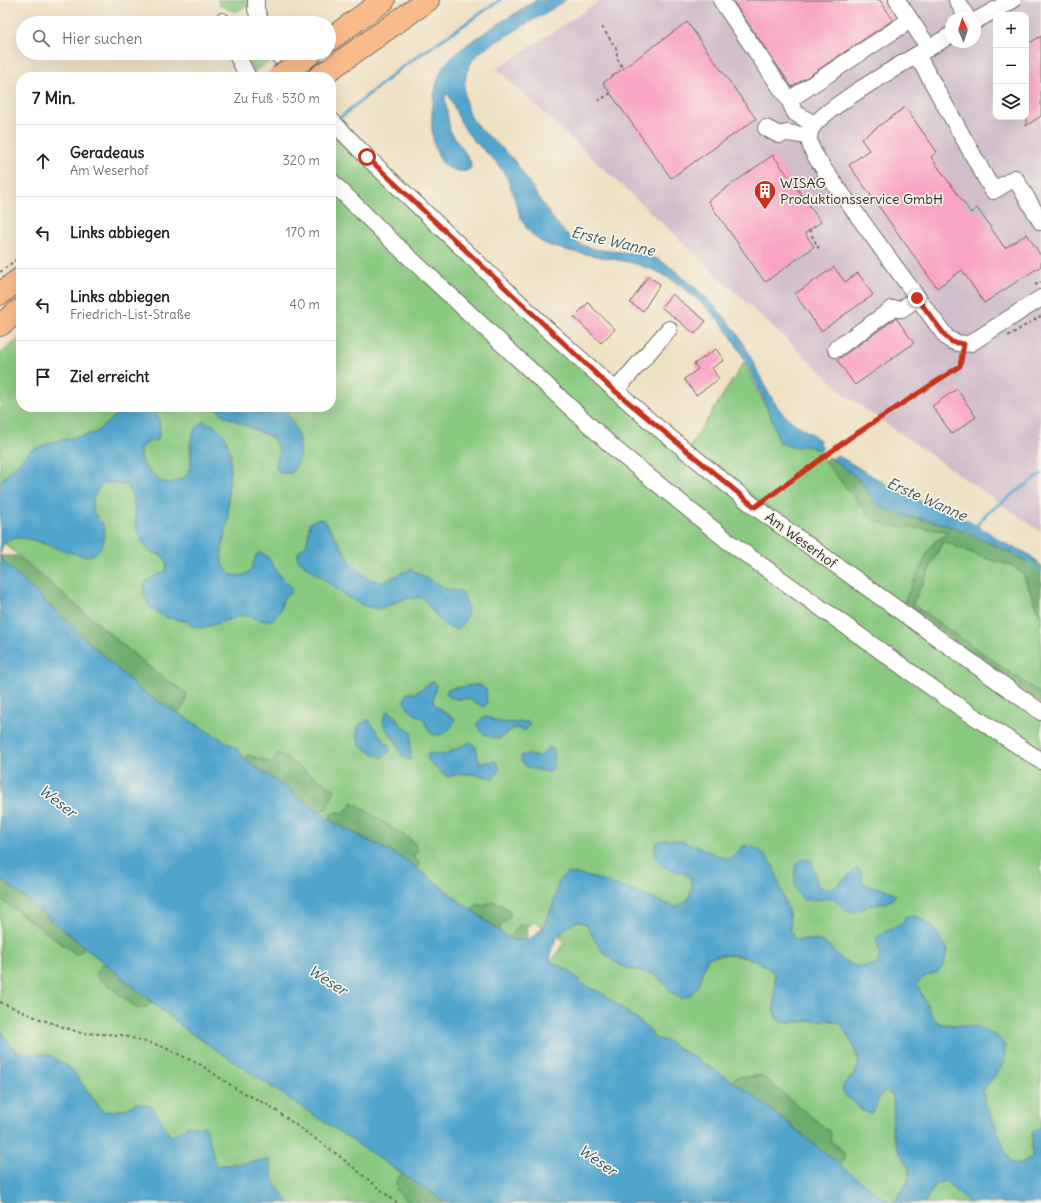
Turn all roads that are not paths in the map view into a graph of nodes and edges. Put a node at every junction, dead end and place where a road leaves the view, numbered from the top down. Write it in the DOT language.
graph roads {
  1 [pos="256,0"];
  2 [pos="384,0"];
  3 [pos="428,0"];
  4 [pos="721,0"];
  5 [pos="897,0"];
  6 [pos="957,0"];
  7 [pos="1013,0"];
  8 [pos="964,12"];
  9 [pos="258,16"];
  10 [pos="981,18"];
  11 [pos="910,20"];
  12 [pos="336,35"];
  13 [pos="945,38"];
  14 [pos="923,51"];
  15 [pos="240,60"];
  16 [pos="246,72"];
  17 [pos="326,72"];
  18 [pos="789,100"];
  19 [pos="336,125"];
  20 [pos="766,128"];
  21 [pos="812,130"];
  22 [pos="336,186"];
  23 [pos="1041,222"];
  24 [pos="16,282"];
  25 [pos="1038,292"];
  26 [pos="0,294"];
  27 [pos="917,298"];
  28 [pos="16,313"];
  29 [pos="0,325"];
  30 [pos="669,329"];
  31 [pos="836,348"];
  32 [pos="614,391"];
  33 [pos="1041,712"];
  34 [pos="1039,754"];
  1 -- 9 [label="street"];
  2 -- 12 [label="highway"];
  3 -- 17 [label="highway"];
  4 -- 18 [label="street"];
  5 -- 11 [label="street"];
  6 -- 8 [label="street"];
  7 -- 10 [label="street"];
  11 -- 14 [label="street"];
  11 -- 18 [label="street"];
  13 -- 14 [label="street"];
  14 -- 21 [label="street"];
  14 -- 23 [label="street"];
  15 -- 16 [label="street"];
  18 -- 21 [label="street"];
  19 -- 32 [label="street, Am Weserhof"];
  20 -- 21 [label="street"];
  21 -- 27 [label="street"];
  22 -- 34 [label="street"];
  24 -- 26 [label="highway"];
  25 -- 27 [label="street"];
  27 -- 31 [label="street"];
  28 -- 29 [label="highway"];
  30 -- 32 [label="street"];
  32 -- 33 [label="street, Am Weserhof"];
}
